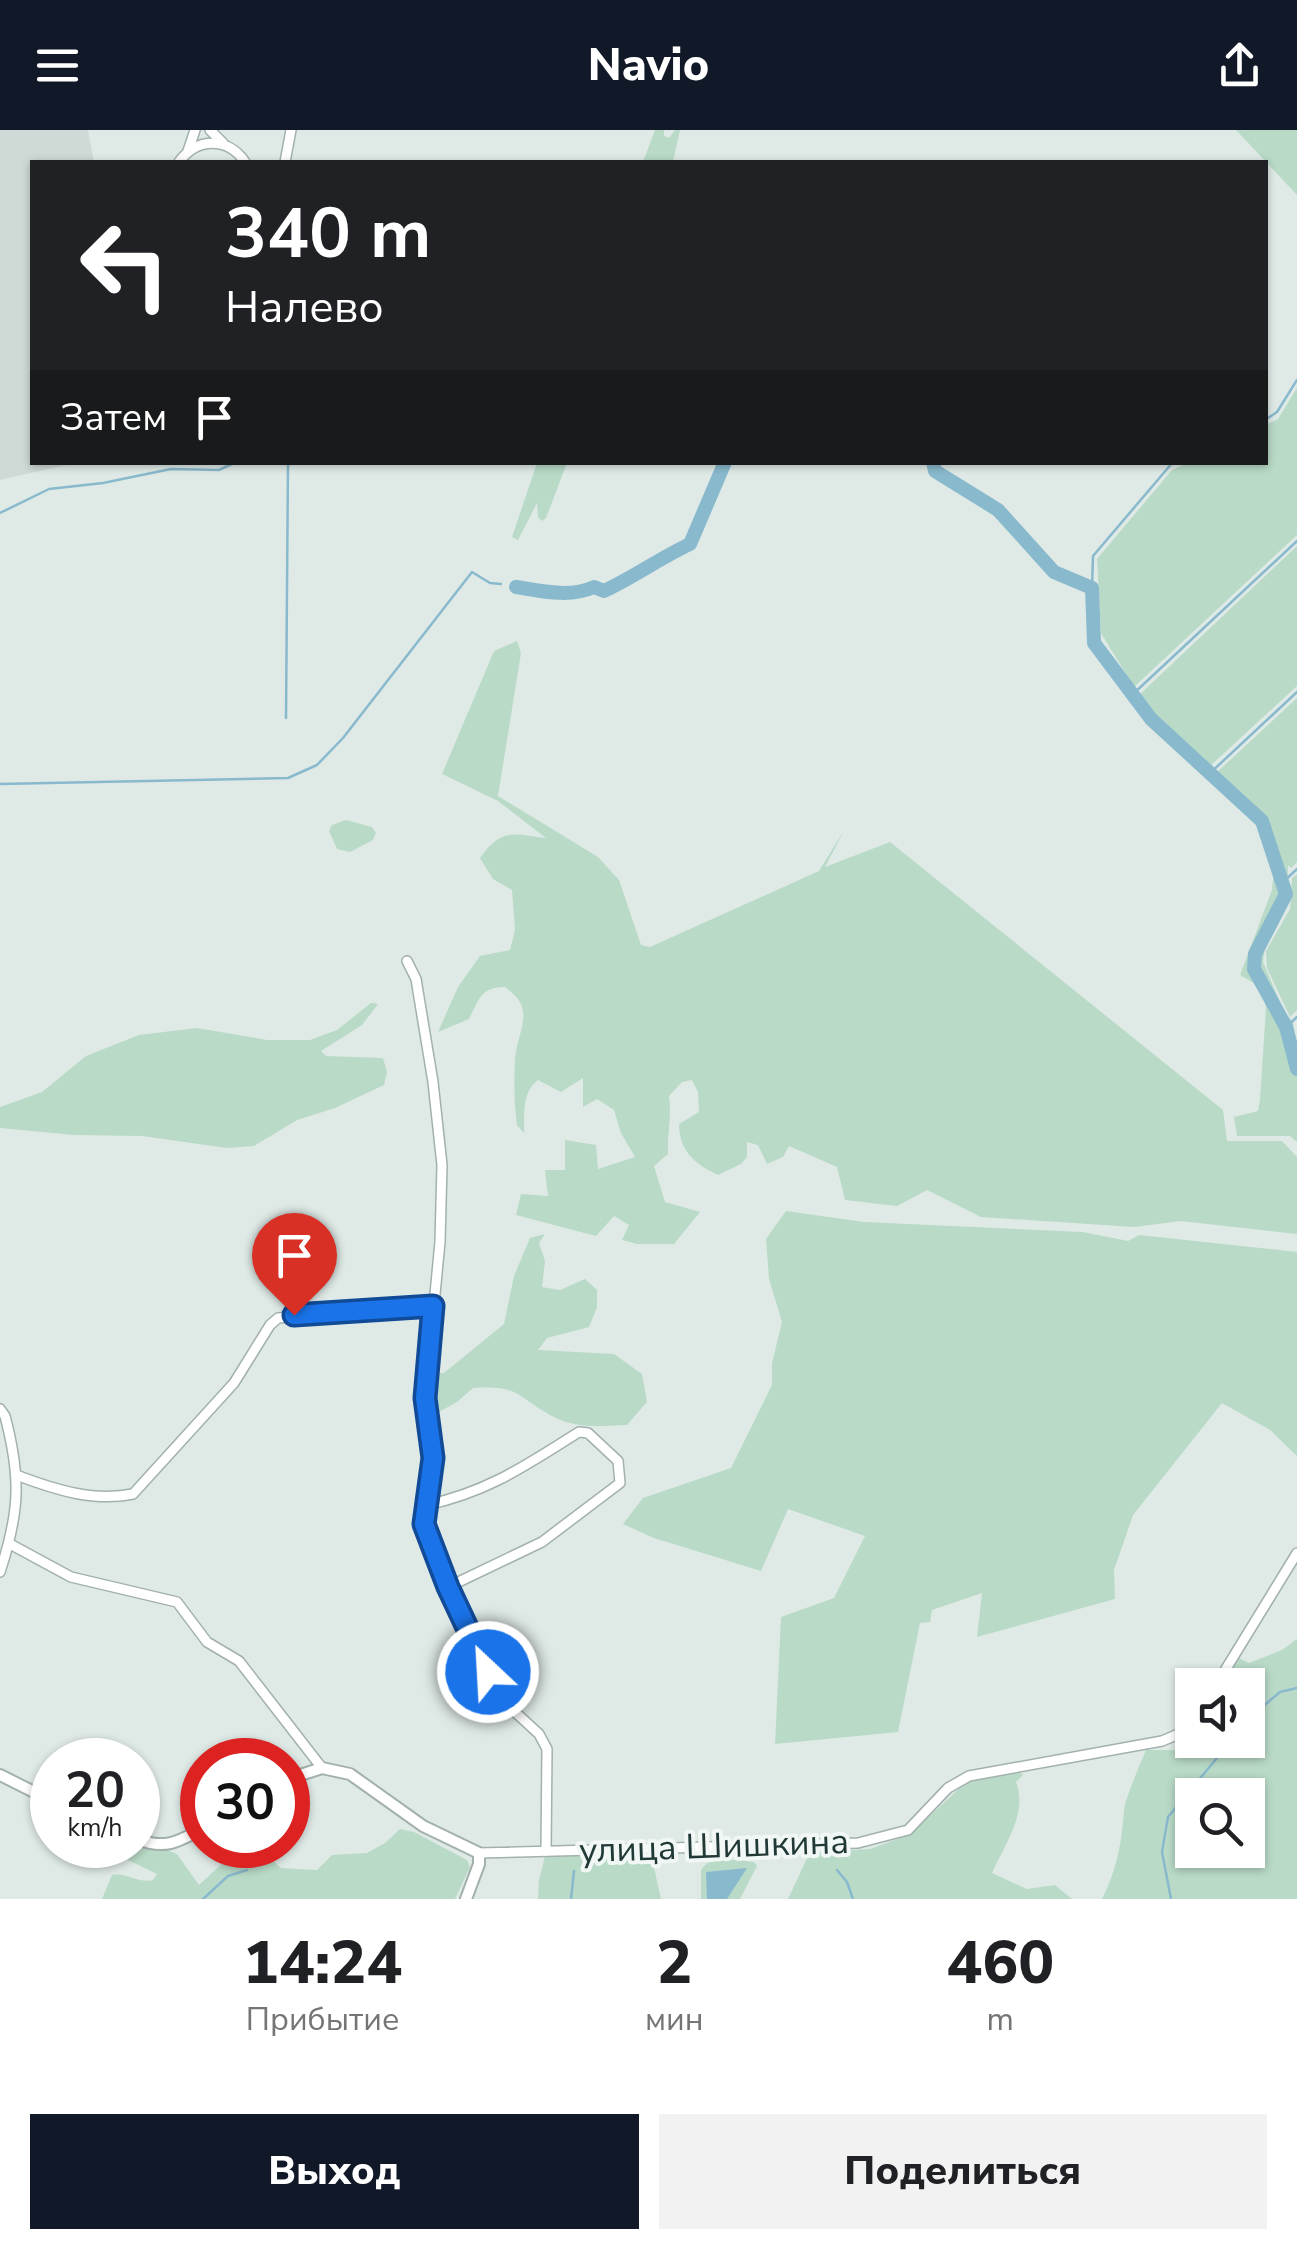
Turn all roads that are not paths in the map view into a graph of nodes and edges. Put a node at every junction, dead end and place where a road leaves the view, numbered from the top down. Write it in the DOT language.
graph roads {
  1 [pos="196,130"];
  2 [pos="210,130"];
  3 [pos="291,130"];
  4 [pos="225,145"];
  5 [pos="188,151"];
  6 [pos="181,160"];
  7 [pos="243,160"];
  8 [pos="285,160"];
  9 [pos="407,961"];
  10 [pos="433,1306"];
  11 [pos="0,1409"];
  12 [pos="19,1476"];
  13 [pos="428,1505"];
  14 [pos="10,1544"];
  15 [pos="1297,1553"];
  16 [pos="0,1572"];
  17 [pos="448,1587"];
  18 [pos="1226,1668"];
  19 [pos="1175,1736"];
  20 [pos="322,1768"];
  21 [pos="310,1772"];
  22 [pos="0,1775"];
  23 [pos="30,1790"];
  24 [pos="546,1851"];
  25 [pos="479,1853"];
  26 [pos="466,1899"];
  1 -- 5 [label="street"];
  2 -- 4 [label="street"];
  3 -- 8 [label="street"];
  4 -- 5 [label="street"];
  4 -- 7 [label="street"];
  5 -- 6 [label="street"];
  9 -- 10 [label="street"];
  10 -- 12 [label="street"];
  10 -- 13 [label="street"];
  11 -- 12 [label="street"];
  12 -- 14 [label="street"];
  13 -- 17 [label="street"];
  13 -- 17 [label="street"];
  14 -- 16 [label="street"];
  14 -- 20 [label="street"];
  15 -- 18 [label="street"];
  17 -- 24 [label="street"];
  19 -- 24 [label="street, улица Шишкина"];
  20 -- 21 [label="street"];
  20 -- 25 [label="street, улица Шишкина"];
  22 -- 23 [label="street"];
  24 -- 25 [label="street, улица Шишкина"];
  25 -- 26 [label="street"];
}
